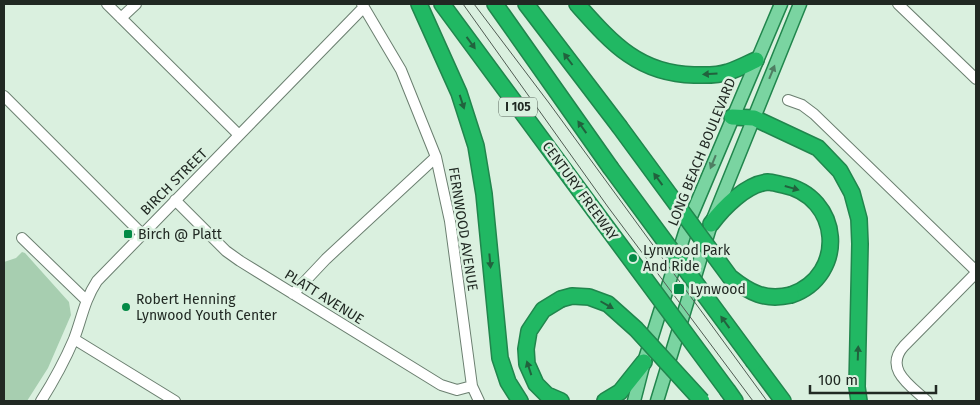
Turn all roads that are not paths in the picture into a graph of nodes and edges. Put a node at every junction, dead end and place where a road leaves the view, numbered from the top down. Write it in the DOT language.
graph roads {
  1 [pos="106,4"];
  2 [pos="136,4"];
  3 [pos="419,4"];
  4 [pos="442,4"];
  5 [pos="496,4"];
  6 [pos="526,4"];
  7 [pos="577,4"];
  8 [pos="781,4"];
  9 [pos="800,4"];
  10 [pos="898,4"];
  11 [pos="363,6"];
  12 [pos="121,18"];
  13 [pos="756,60"];
  14 [pos="976,79"];
  15 [pos="4,96"];
  16 [pos="788,100"];
  17 [pos="732,117"];
  18 [pos="754,118"];
  19 [pos="239,135"];
  20 [pos="436,157"];
  21 [pos="175,200"];
  22 [pos="711,224"];
  23 [pos="142,234"];
  24 [pos="22,238"];
  25 [pos="976,272"];
  26 [pos="293,294"];
  27 [pos="86,300"];
  28 [pos="74,339"];
  29 [pos="644,362"];
  30 [pos="472,386"];
  31 [pos="731,396"];
  32 [pos="41,401"];
  33 [pos="175,401"];
  34 [pos="480,401"];
  35 [pos="520,401"];
  36 [pos="561,401"];
  37 [pos="605,401"];
  38 [pos="634,401"];
  39 [pos="657,401"];
  40 [pos="702,401"];
  41 [pos="783,401"];
  42 [pos="858,401"];
  43 [pos="927,401"];
  1 -- 12 [label="street"];
  2 -- 12 [label="street"];
  3 -- 35 [label="highway, one-way"];
  4 -- 31 [label="highway, CENTURY FREEWAY / I 105, one-way, bridge"];
  41 -- 5 [label="highway, I 105, one-way, bridge"];
  22 -- 6 [label="highway, one-way, bridge"];
  13 -- 7 [label="highway, one-way"];
  8 -- 13 [label="main road, LONG BEACH BOULEVARD"];
  18 -- 9 [label="main road, one-way"];
  10 -- 14 [label="street"];
  11 -- 19 [label="street, BIRCH STREET"];
  11 -- 20 [label="street, FERNWOOD AVENUE"];
  12 -- 19 [label="street"];
  13 -- 17 [label="main road, LONG BEACH BOULEVARD"];
  15 -- 23 [label="street"];
  16 -- 25 [label="street"];
  17 -- 18 [label="highway"];
  17 -- 29 [label="main road, LONG BEACH BOULEVARD, one-way"];
  18 -- 22 [label="main road"];
  42 -- 18 [label="highway, one-way"];
  19 -- 21 [label="street, BIRCH STREET"];
  20 -- 26 [label="street"];
  20 -- 30 [label="street, FERNWOOD AVENUE"];
  21 -- 23 [label="street, BIRCH STREET"];
  21 -- 26 [label="street, PLATT AVENUE"];
  22 -- 39 [label="main road"];
  23 -- 27 [label="street, BIRCH STREET"];
  24 -- 27 [label="street"];
  25 -- 43 [label="street"];
  26 -- 30 [label="street, PLATT AVENUE"];
  27 -- 28 [label="street, BIRCH STREET"];
  28 -- 32 [label="street, BIRCH STREET"];
  28 -- 33 [label="street"];
  29 -- 37 [label="highway"];
  29 -- 38 [label="main road, LONG BEACH BOULEVARD"];
  30 -- 34 [label="street"];
  36 -- 40 [label="highway, one-way, bridge"];
}
